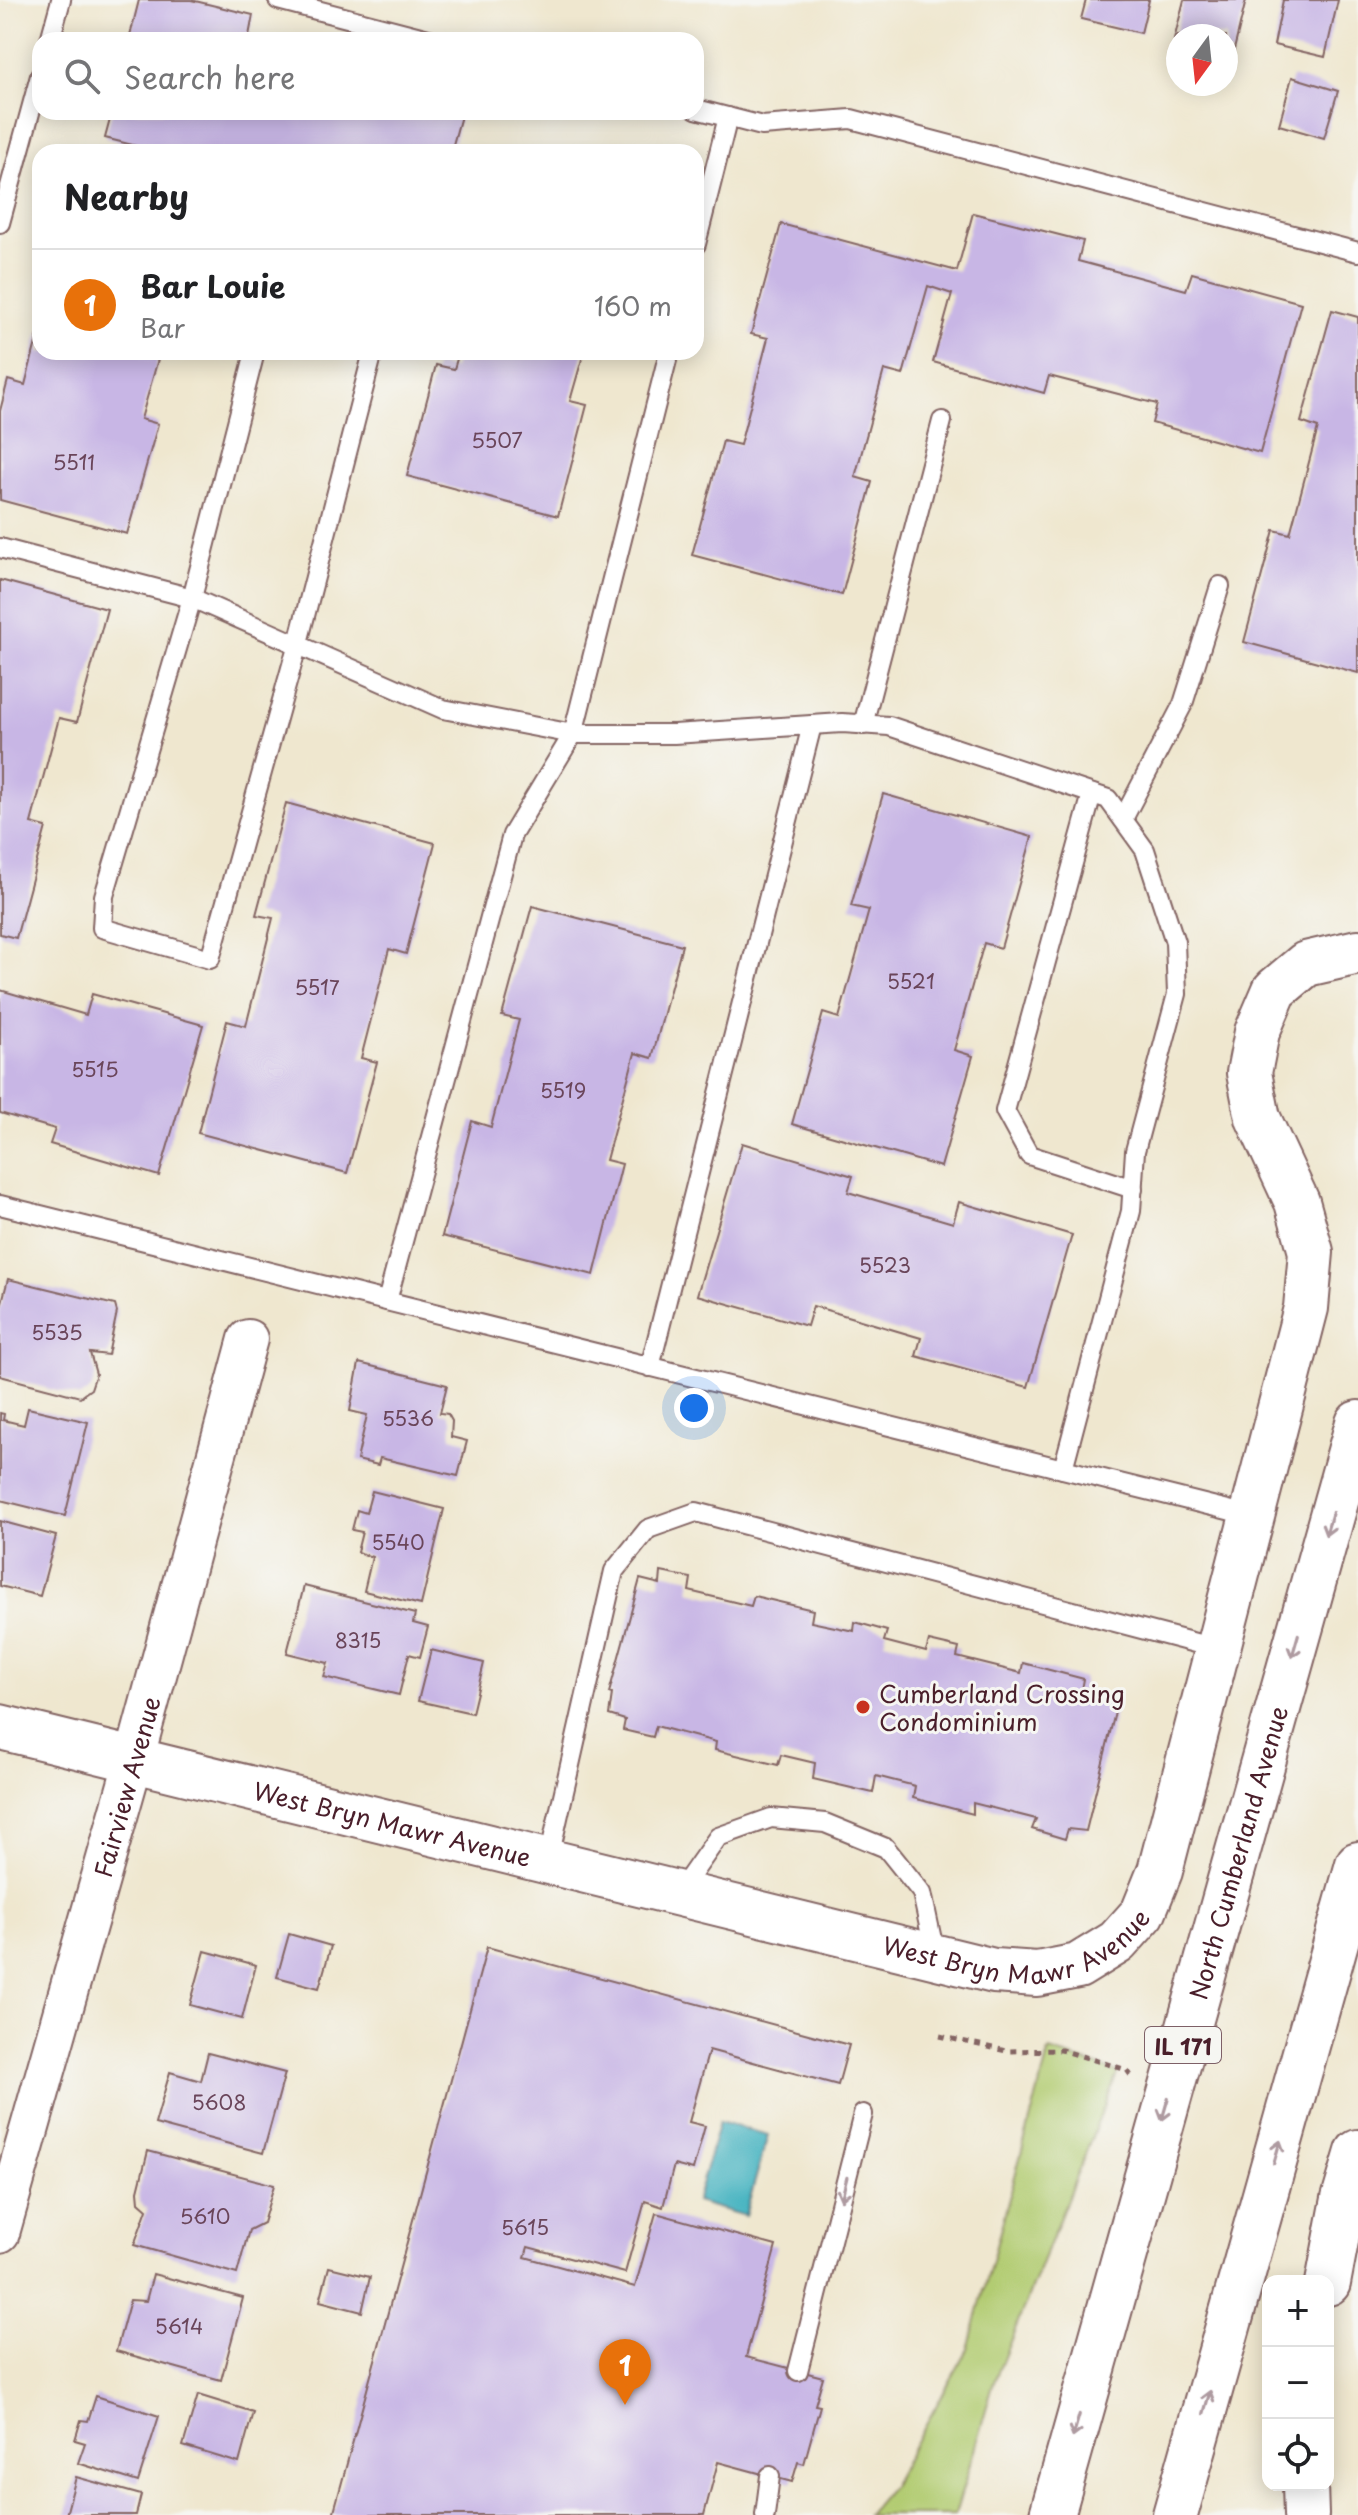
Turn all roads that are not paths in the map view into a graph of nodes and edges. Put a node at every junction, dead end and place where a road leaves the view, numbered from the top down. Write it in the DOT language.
graph roads {
  1 [pos="61,0"];
  2 [pos="278,0"];
  3 [pos="52,32"];
  4 [pos="401,32"];
  5 [pos="32,105"];
  6 [pos="704,111"];
  7 [pos="728,117"];
  8 [pos="704,212"];
  9 [pos="0,223"];
  10 [pos="1358,252"];
  11 [pos="253,360"];
  12 [pos="371,360"];
  13 [pos="667,360"];
  14 [pos="942,421"];
  15 [pos="0,548"];
  16 [pos="1220,586"];
  17 [pos="192,598"];
  18 [pos="298,643"];
  19 [pos="812,725"];
  20 [pos="863,725"];
  21 [pos="573,734"];
  22 [pos="1092,794"];
  23 [pos="1123,819"];
  24 [pos="1358,952"];
  25 [pos="1133,1189"];
  26 [pos="0,1205"];
  27 [pos="387,1301"];
  28 [pos="248,1339"];
  29 [pos="650,1367"];
  30 [pos="1358,1423"];
  31 [pos="1063,1469"];
  32 [pos="1252,1516"];
  33 [pos="1218,1649"];
  34 [pos="0,1727"];
  35 [pos="134,1760"];
  36 [pos="548,1862"];
  37 [pos="1358,1864"];
  38 [pos="678,1894"];
  39 [pos="935,1957"];
  40 [pos="863,2114"];
  41 [pos="1358,2152"];
  42 [pos="0,2233"];
  43 [pos="1330,2275"];
  44 [pos="798,2371"];
  45 [pos="770,2476"];
  46 [pos="1305,2491"];
  47 [pos="765,2515"];
  48 [pos="1052,2515"];
  49 [pos="1175,2515"];
  50 [pos="1306,2515"];
  1 -- 3 [label="lane"];
  2 -- 4 [label="lane"];
  5 -- 9 [label="lane"];
  6 -- 7 [label="lane"];
  7 -- 8 [label="lane"];
  7 -- 10 [label="lane"];
  11 -- 17 [label="lane"];
  12 -- 18 [label="lane"];
  13 -- 21 [label="lane"];
  14 -- 20 [label="lane"];
  15 -- 17 [label="lane"];
  16 -- 23 [label="lane"];
  17 -- 18 [label="lane"];
  17 -- 18 [label="lane"];
  18 -- 21 [label="lane"];
  19 -- 20 [label="lane"];
  19 -- 21 [label="lane"];
  19 -- 29 [label="lane"];
  20 -- 22 [label="lane"];
  21 -- 27 [label="lane"];
  22 -- 23 [label="lane"];
  22 -- 25 [label="lane"];
  23 -- 25 [label="lane"];
  24 -- 32 [label="main road, West Bryn Mawr Avenue"];
  25 -- 31 [label="lane"];
  26 -- 27 [label="lane"];
  27 -- 29 [label="lane"];
  28 -- 35 [label="street, Fairview Avenue"];
  29 -- 31 [label="lane"];
  30 -- 48 [label="main road, North Cumberland Avenue / IL 171, one-way"];
  31 -- 32 [label="lane"];
  32 -- 33 [label="main road, West Bryn Mawr Avenue"];
  33 -- 36 [label="lane"];
  33 -- 39 [label="main road, West Bryn Mawr Avenue"];
  34 -- 35 [label="main road, West Bryn Mawr Avenue"];
  35 -- 36 [label="main road, West Bryn Mawr Avenue"];
  35 -- 42 [label="street, Fairview Avenue"];
  36 -- 38 [label="main road, West Bryn Mawr Avenue"];
  49 -- 37 [label="main road, one-way"];
  38 -- 39 [label="main road, West Bryn Mawr Avenue"];
  38 -- 39 [label="lane"];
  40 -- 44 [label="lane, one-way"];
  41 -- 43 [label="main road"];
  45 -- 47 [label="lane"];
  46 -- 50 [label="main road"];
}
